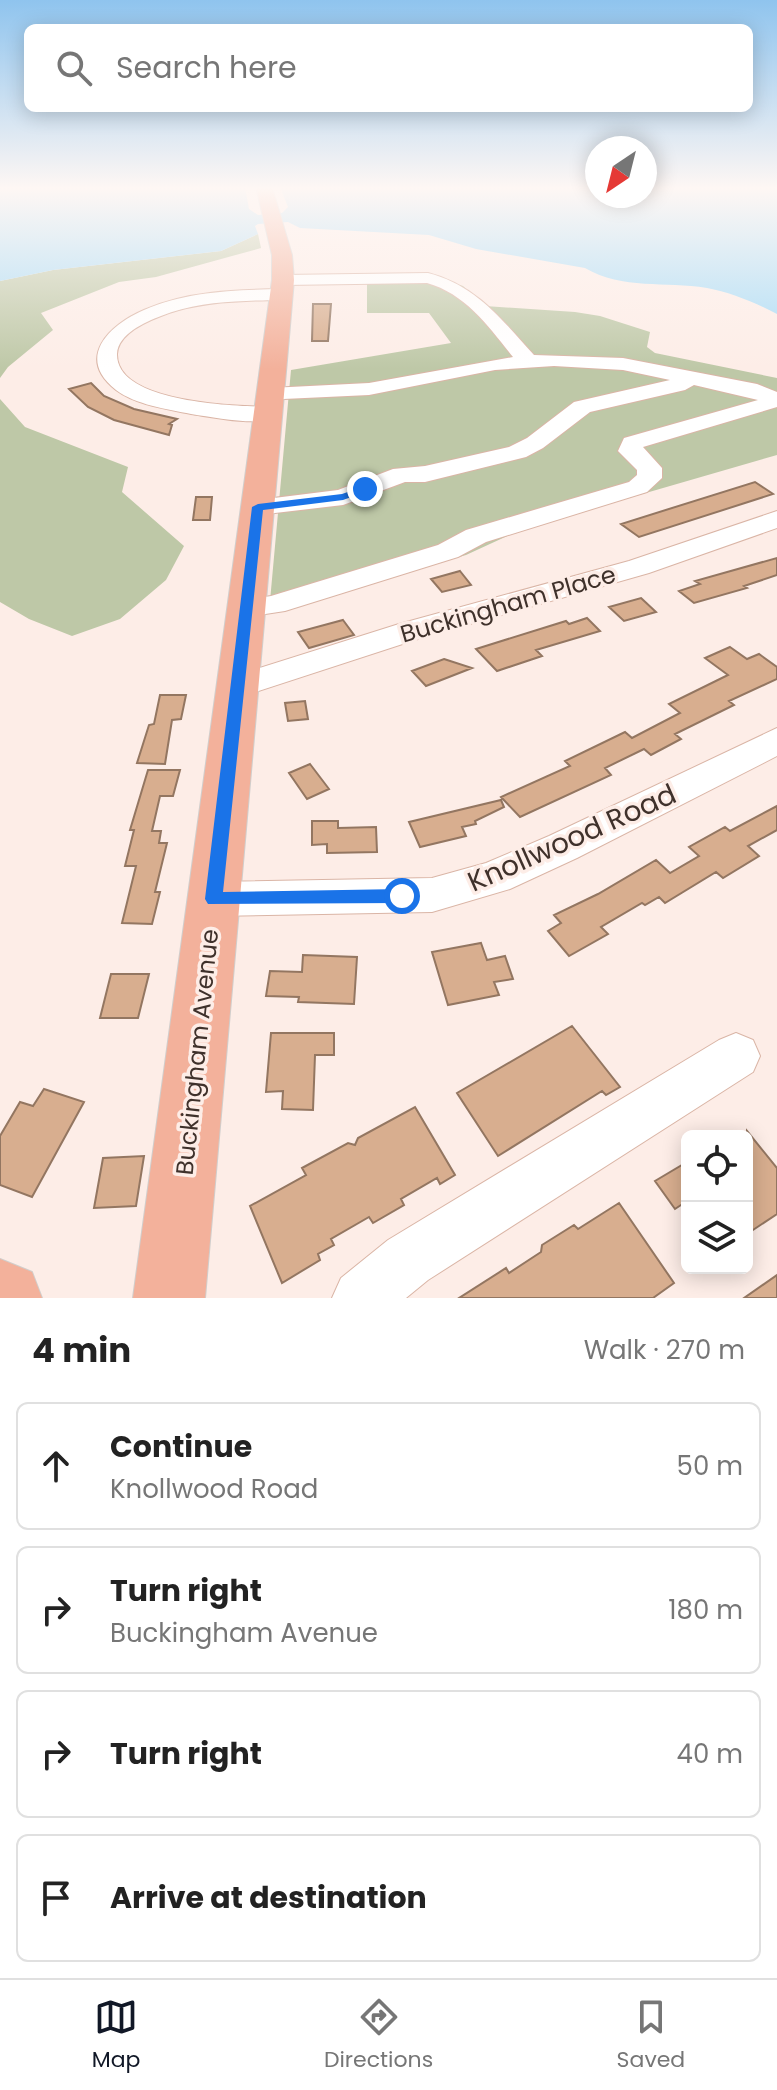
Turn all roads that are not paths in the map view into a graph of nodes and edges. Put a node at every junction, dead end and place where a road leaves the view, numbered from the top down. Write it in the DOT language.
graph roads {
  1 [pos="280,248"];
  2 [pos="282,287"];
  3 [pos="528,361"];
  4 [pos="688,379"];
  5 [pos="269,405"];
  6 [pos="258,507"];
  7 [pos="777,519"];
  8 [pos="246,608"];
  9 [pos="237,687"];
  10 [pos="777,741"];
  11 [pos="214,899"];
  12 [pos="736,1056"];
  13 [pos="0,1295"];
  14 [pos="6,1298"];
  15 [pos="169,1298"];
  16 [pos="361,1298"];
  1 -- 2 [label="main road, Buckingham Avenue"];
  2 -- 3 [label="street"];
  2 -- 5 [label="main road, Buckingham Avenue"];
  2 -- 5 [label="street"];
  3 -- 4 [label="street"];
  3 -- 5 [label="street"];
  4 -- 6 [label="street"];
  4 -- 8 [label="street"];
  5 -- 6 [label="main road, Buckingham Avenue"];
  6 -- 8 [label="main road, Buckingham Avenue"];
  7 -- 9 [label="street, Buckingham Place"];
  8 -- 9 [label="main road, Buckingham Avenue"];
  9 -- 11 [label="main road, Buckingham Avenue"];
  10 -- 11 [label="street, Knollwood Road"];
  11 -- 15 [label="main road, Buckingham Avenue"];
  12 -- 16 [label="street"];
  13 -- 14 [label="main road"];
}
